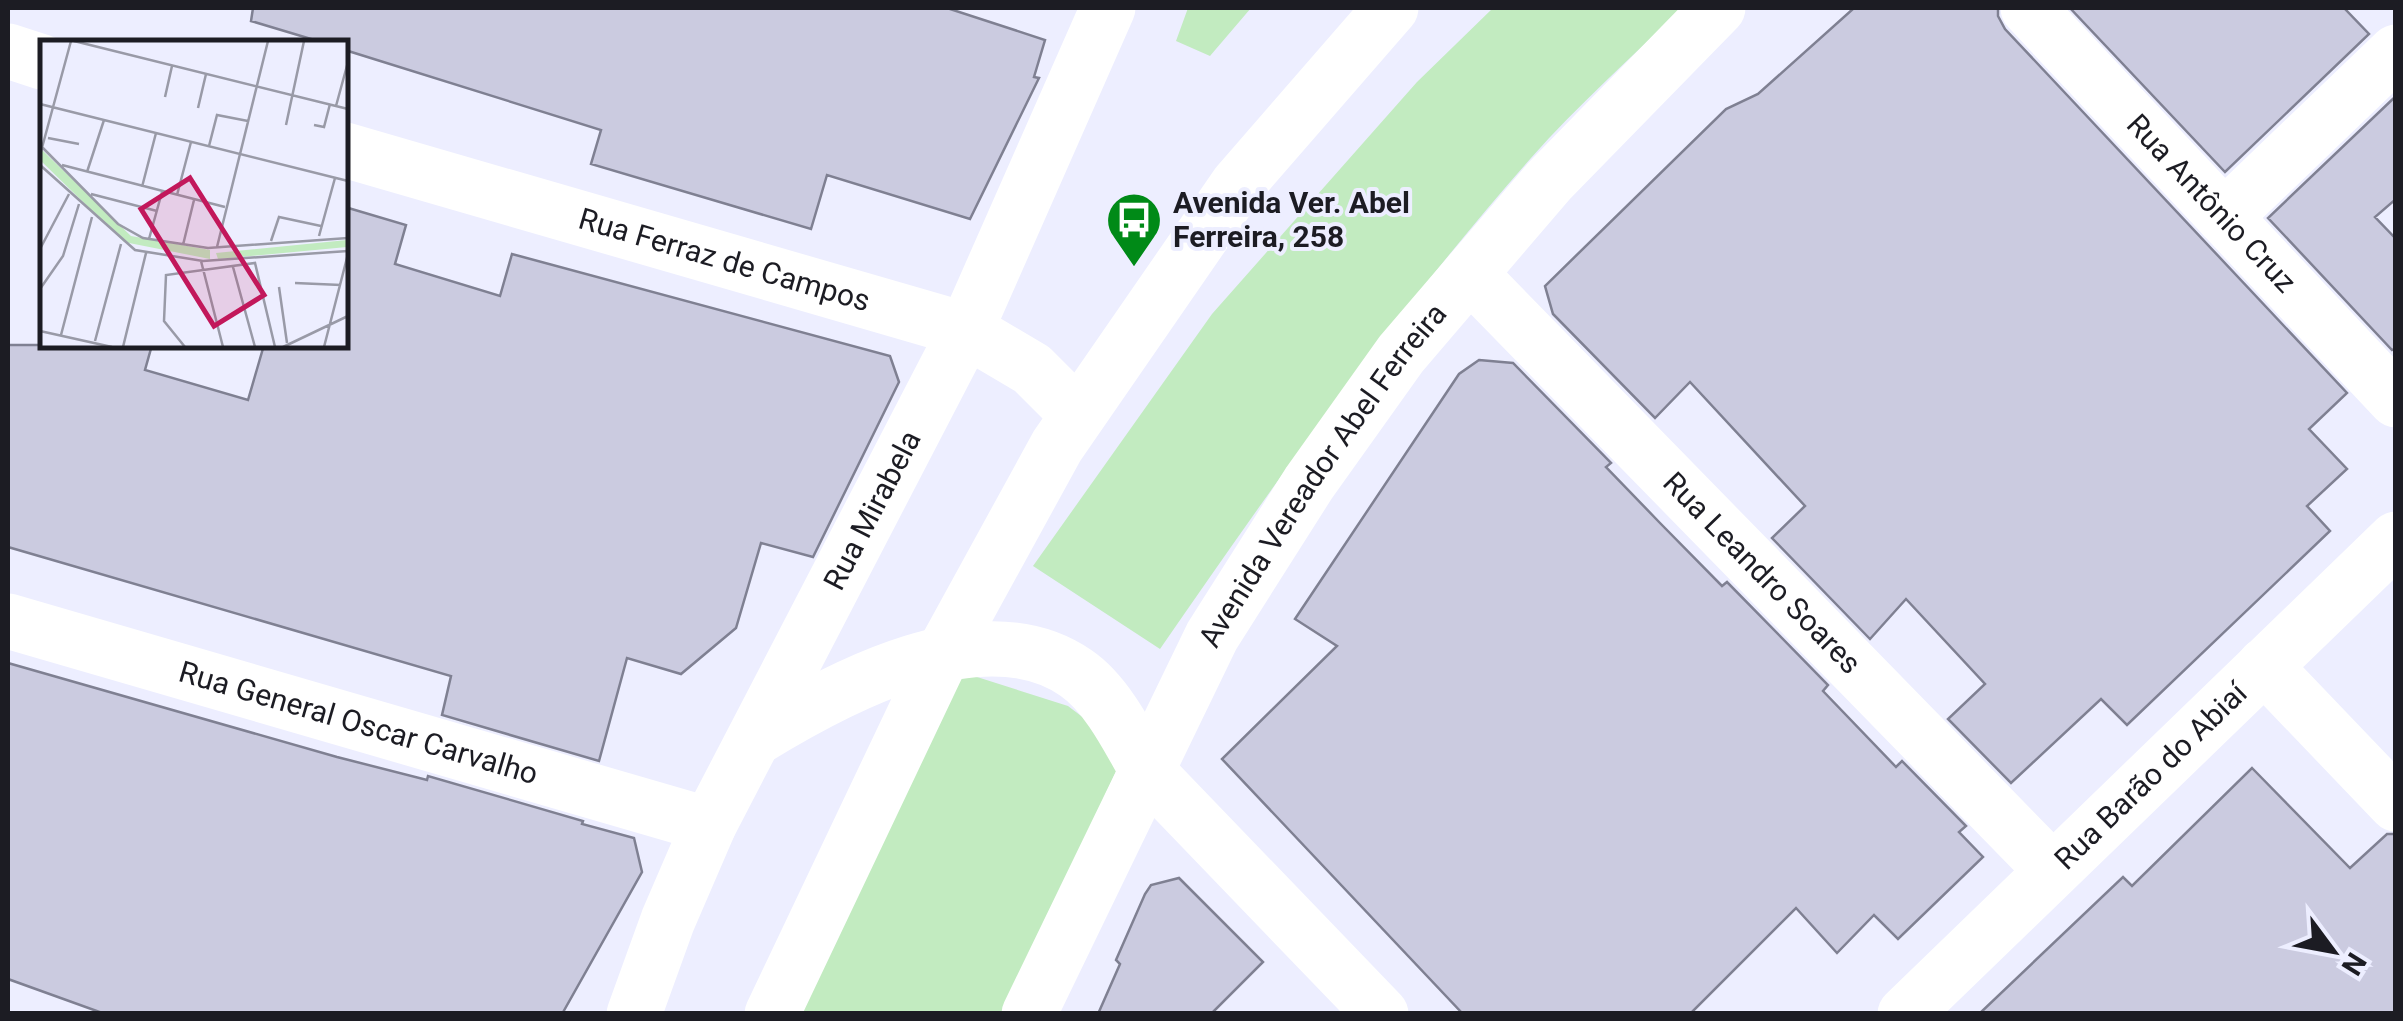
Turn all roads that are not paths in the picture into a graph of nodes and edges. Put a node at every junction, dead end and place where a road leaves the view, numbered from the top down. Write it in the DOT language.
graph roads {
  1 [pos="1108,8"];
  2 [pos="1392,8"];
  3 [pos="1718,8"];
  4 [pos="2028,8"];
  5 [pos="8,51"];
  6 [pos="2396,52"];
  7 [pos="40,61"];
  8 [pos="348,151"];
  9 [pos="2224,216"];
  10 [pos="1470,274"];
  11 [pos="966,330"];
  12 [pos="2396,400"];
  13 [pos="1078,415"];
  14 [pos="2396,539"];
  15 [pos="8,621"];
  16 [pos="944,652"];
  17 [pos="2264,666"];
  18 [pos="756,738"];
  19 [pos="1147,771"];
  20 [pos="2396,804"];
  21 [pos="709,825"];
  22 [pos="2052,870"];
  23 [pos="634,1014"];
  24 [pos="772,1014"];
  25 [pos="1029,1014"];
  26 [pos="1380,1014"];
  27 [pos="1905,1014"];
  1 -- 11 [label="street, Rua Mirabela"];
  2 -- 13 [label="street"];
  3 -- 10 [label="street, Avenida Vereador Abel Ferreira"];
  4 -- 9 [label="street, Rua Antônio Cruz"];
  5 -- 7 [label="street"];
  6 -- 9 [label="street"];
  8 -- 11 [label="street, Rua Ferraz de Campos"];
  9 -- 12 [label="street, Rua Antônio Cruz"];
  10 -- 19 [label="street, Avenida Vereador Abel Ferreira"];
  10 -- 22 [label="street, Rua Leandro Soares"];
  11 -- 13 [label="street, Rua Ferraz de Campos"];
  11 -- 18 [label="street, Rua Mirabela"];
  13 -- 16 [label="street"];
  14 -- 17 [label="street, Rua Barão do Abiaí"];
  15 -- 21 [label="street, Rua General Oscar Carvalho"];
  16 -- 18 [label="street"];
  16 -- 19 [label="street"];
  16 -- 24 [label="street"];
  17 -- 20 [label="street"];
  17 -- 22 [label="street, Rua Barão do Abiaí"];
  18 -- 21 [label="street, Rua Mirabela"];
  19 -- 25 [label="street, Avenida Vereador Abel Ferreira"];
  19 -- 26 [label="street"];
  21 -- 23 [label="street, Rua Mirabela"];
  22 -- 27 [label="street, Rua Barão do Abiaí"];
}
